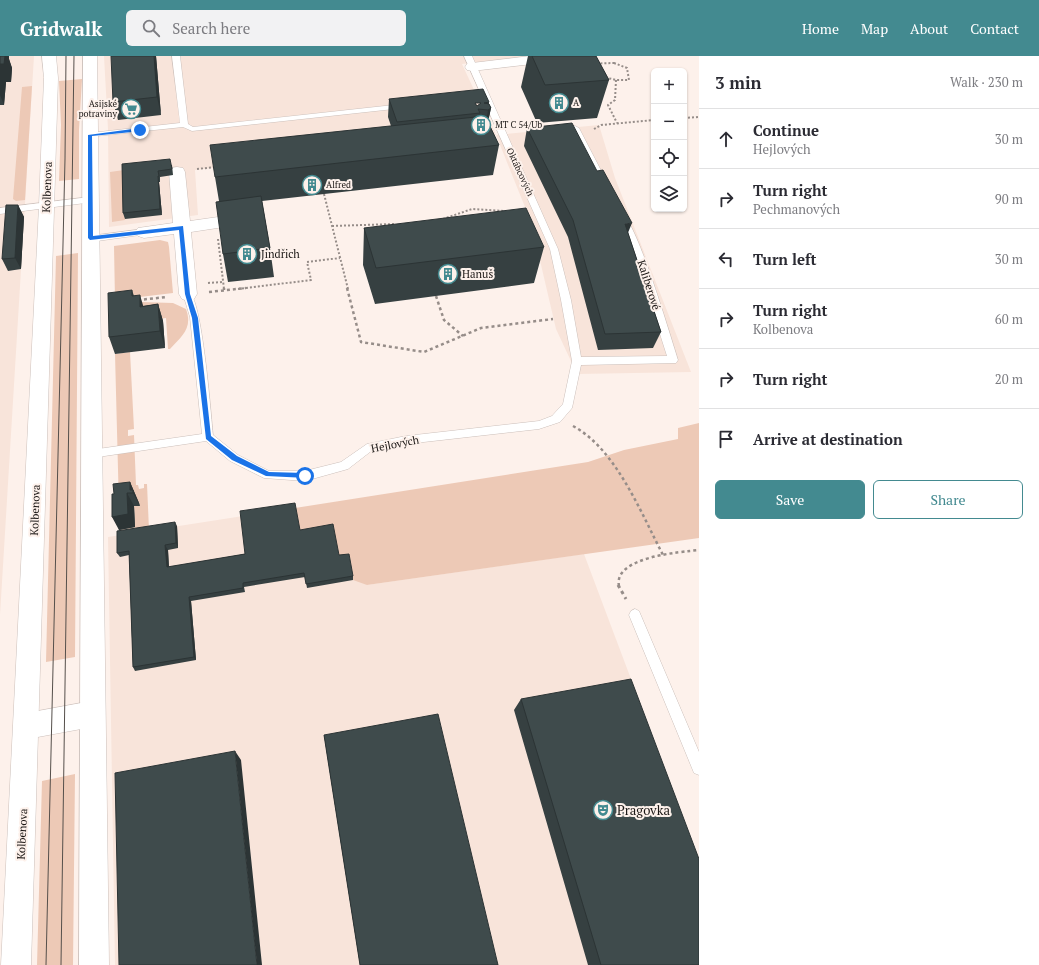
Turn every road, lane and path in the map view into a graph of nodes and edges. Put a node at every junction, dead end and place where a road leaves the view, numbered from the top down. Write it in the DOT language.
graph roads {
  1 [pos="49,56"];
  2 [pos="90,56"];
  3 [pos="176,56"];
  4 [pos="553,56"];
  5 [pos="470,61"];
  6 [pos="616,80"];
  7 [pos="414,105"];
  8 [pos="699,117"];
  9 [pos="687,118"];
  10 [pos="651,120"];
  11 [pos="617,123"];
  12 [pos="184,125"];
  13 [pos="575,128"];
  14 [pos="90,135"];
  15 [pos="223,167"];
  16 [pos="177,172"];
  17 [pos="607,189"];
  18 [pos="324,194"];
  19 [pos="90,200"];
  20 [pos="47,206"];
  21 [pos="618,209"];
  22 [pos="470,210"];
  23 [pos="0,211"];
  24 [pos="538,214"];
  25 [pos="473,216"];
  26 [pos="442,219"];
  27 [pos="402,224"];
  28 [pos="332,226"];
  29 [pos="181,228"];
  30 [pos="218,229"];
  31 [pos="144,232"];
  32 [pos="90,238"];
  33 [pos="340,258"];
  34 [pos="224,290"];
  35 [pos="188,294"];
  36 [pos="436,296"];
  37 [pos="137,300"];
  38 [pos="569,317"];
  39 [pos="463,336"];
  40 [pos="578,361"];
  41 [pos="556,419"];
  42 [pos="208,437"];
  43 [pos="91,454"];
  44 [pos="699,550"];
  45 [pos="663,555"];
  46 [pos="635,615"];
  47 [pos="92,714"];
  48 [pos="27,726"];
  49 [pos="699,768"];
  50 [pos="16,965"];
  51 [pos="94,965"];
  1 -- 20 [label="main road, Kolbenova"];
  2 -- 14 [label="main road"];
  3 -- 12 [label="lane"];
  4 -- 5 [label="main road, Oktábcových"];
  5 -- 24 [label="lane, Oktábcových"];
  6 -- 6 [label="path"];
  6 -- 11 [label="path"];
  7 -- 12 [label="lane"];
  8 -- 9 [label="path"];
  10 -- 11 [label="path"];
  11 -- 13 [label="path"];
  12 -- 14 [label="lane"];
  13 -- 17 [label="lane"];
  14 -- 19 [label="main road"];
  15 -- 16 [label="path"];
  16 -- 29 [label="main road"];
  18 -- 28 [label="path"];
  19 -- 20 [label="lane"];
  19 -- 32 [label="main road"];
  20 -- 23 [label="lane"];
  20 -- 48 [label="main road, Kolbenova"];
  21 -- 40 [label="lane, Kaliberové"];
  22 -- 24 [label="path"];
  22 -- 25 [label="path"];
  22 -- 26 [label="path"];
  24 -- 38 [label="lane, Oktábcových"];
  27 -- 28 [label="path"];
  28 -- 33 [label="path"];
  29 -- 30 [label="main road"];
  29 -- 31 [label="main road"];
  29 -- 35 [label="main road"];
  30 -- 34 [label="path"];
  31 -- 32 [label="lane"];
  32 -- 43 [label="main road"];
  33 -- 34 [label="path"];
  33 -- 39 [label="path"];
  34 -- 35 [label="path"];
  35 -- 37 [label="path"];
  35 -- 42 [label="lane"];
  36 -- 39 [label="path"];
  38 -- 39 [label="path"];
  38 -- 40 [label="lane, Oktábcových"];
  40 -- 41 [label="lane"];
  41 -- 42 [label="lane, Hejlových"];
  41 -- 45 [label="path"];
  42 -- 43 [label="lane"];
  43 -- 47 [label="main road"];
  44 -- 45 [label="path"];
  45 -- 46 [label="path"];
  46 -- 49 [label="lane"];
  47 -- 48 [label="main road"];
  47 -- 51 [label="main road"];
  48 -- 50 [label="main road, Kolbenova"];
}
